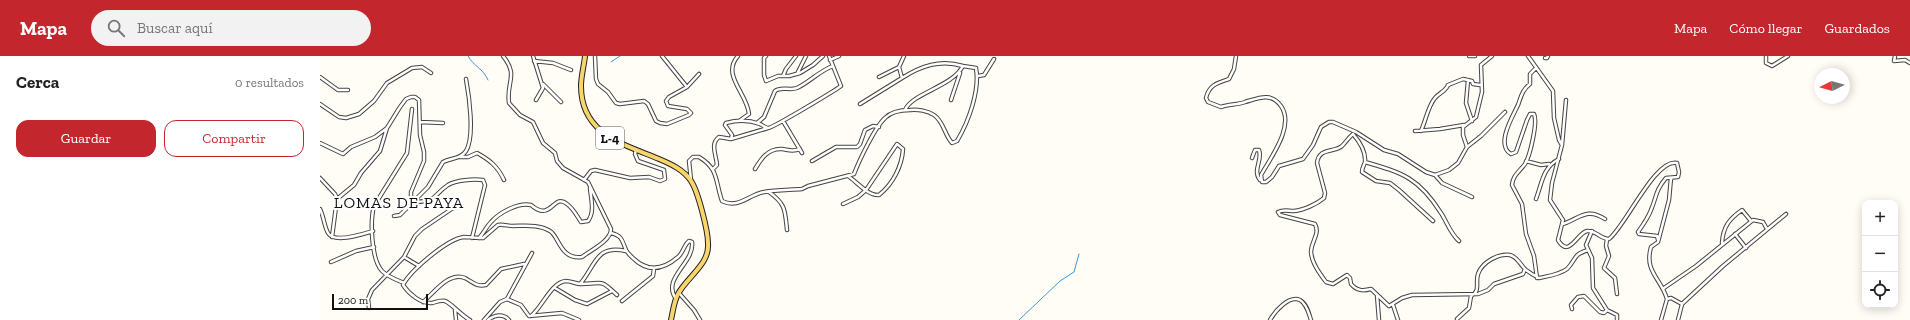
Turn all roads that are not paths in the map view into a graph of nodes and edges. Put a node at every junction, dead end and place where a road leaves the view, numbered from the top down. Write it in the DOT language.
graph roads {
  1 [pos="503,56"];
  2 [pos="532,56"];
  3 [pos="595,56"];
  4 [pos="662,56"];
  5 [pos="738,56"];
  6 [pos="766,56"];
  7 [pos="796,56"];
  8 [pos="806,56"];
  9 [pos="823,56"];
  10 [pos="829,56"];
  11 [pos="839,56"];
  12 [pos="904,56"];
  13 [pos="1236,56"];
  14 [pos="1469,56"];
  15 [pos="1475,56"];
  16 [pos="1492,56"];
  17 [pos="1528,56"];
  18 [pos="1548,56"];
  19 [pos="1766,56"];
  20 [pos="1788,56"];
  21 [pos="1895,56"];
  22 [pos="584,57"];
  23 [pos="1545,58"];
  24 [pos="994,59"];
  25 [pos="830,60"];
  26 [pos="534,61"];
  27 [pos="1910,63"];
  28 [pos="833,66"];
  29 [pos="964,66"];
  30 [pos="899,67"];
  31 [pos="1535,69"];
  32 [pos="570,70"];
  33 [pos="431,72"];
  34 [pos="960,73"];
  35 [pos="699,74"];
  36 [pos="796,74"];
  37 [pos="784,76"];
  38 [pos="978,76"];
  39 [pos="320,77"];
  40 [pos="879,77"];
  41 [pos="902,78"];
  42 [pos="466,79"];
  43 [pos="1468,80"];
  44 [pos="542,84"];
  45 [pos="1480,85"];
  46 [pos="688,87"];
  47 [pos="348,90"];
  48 [pos="536,100"];
  49 [pos="951,100"];
  50 [pos="1566,100"];
  51 [pos="561,102"];
  52 [pos="320,104"];
  53 [pos="860,104"];
  54 [pos="412,109"];
  55 [pos="905,110"];
  56 [pos="1504,112"];
  57 [pos="738,121"];
  58 [pos="783,121"];
  59 [pos="1472,121"];
  60 [pos="420,122"];
  61 [pos="443,123"];
  62 [pos="756,123"];
  63 [pos="1467,124"];
  64 [pos="879,127"];
  65 [pos="387,128"];
  66 [pos="768,128"];
  67 [pos="1421,130"];
  68 [pos="1415,131"];
  69 [pos="1353,132"];
  70 [pos="731,139"];
  71 [pos="320,143"];
  72 [pos="1562,145"];
  73 [pos="1467,146"];
  74 [pos="800,149"];
  75 [pos="636,150"];
  76 [pos="802,153"];
  77 [pos="460,157"];
  78 [pos="1252,158"];
  79 [pos="1559,159"];
  80 [pos="812,161"];
  81 [pos="1526,161"];
  82 [pos="1365,162"];
  83 [pos="1551,162"];
  84 [pos="714,169"];
  85 [pos="755,169"];
  86 [pos="848,175"];
  87 [pos="1435,175"];
  88 [pos="320,178"];
  89 [pos="1671,178"];
  90 [pos="504,180"];
  91 [pos="584,180"];
  92 [pos="691,180"];
  93 [pos="1262,182"];
  94 [pos="590,185"];
  95 [pos="866,190"];
  96 [pos="769,192"];
  97 [pos="1472,197"];
  98 [pos="337,199"];
  99 [pos="1536,199"];
  100 [pos="414,200"];
  101 [pos="843,204"];
  102 [pos="458,207"];
  103 [pos="320,209"];
  104 [pos="1786,214"];
  105 [pos="394,216"];
  106 [pos="1606,219"];
  107 [pos="1433,221"];
  108 [pos="1751,222"];
  109 [pos="1563,224"];
  110 [pos="1767,229"];
  111 [pos="787,230"];
  112 [pos="373,231"];
  113 [pos="1592,231"];
  114 [pos="611,233"];
  115 [pos="1735,234"];
  116 [pos="332,237"];
  117 [pos="472,238"];
  118 [pos="479,238"];
  119 [pos="1607,240"];
  120 [pos="1658,240"];
  121 [pos="1459,241"];
  122 [pos="1722,244"];
  123 [pos="374,247"];
  124 [pos="1746,248"];
  125 [pos="1588,250"];
  126 [pos="626,251"];
  127 [pos="532,253"];
  128 [pos="404,258"];
  129 [pos="331,262"];
  130 [pos="524,264"];
  131 [pos="419,266"];
  132 [pos="654,269"];
  133 [pos="1525,269"];
  134 [pos="387,275"];
  135 [pos="1537,278"];
  136 [pos="404,283"];
  137 [pos="580,284"];
  138 [pos="555,288"];
  139 [pos="1664,288"];
  140 [pos="612,291"];
  141 [pos="679,293"];
  142 [pos="1475,294"];
  143 [pos="1618,294"];
  144 [pos="617,295"];
  145 [pos="1377,295"];
  146 [pos="507,299"];
  147 [pos="1667,299"];
  148 [pos="676,300"];
  149 [pos="622,301"];
  150 [pos="422,302"];
  151 [pos="1682,304"];
  152 [pos="1393,305"];
  153 [pos="369,308"];
  154 [pos="1572,309"];
  155 [pos="455,310"];
  156 [pos="1607,310"];
  157 [pos="529,316"];
  158 [pos="1457,319"];
  159 [pos="456,320"];
  160 [pos="470,320"];
  161 [pos="484,320"];
  162 [pos="488,320"];
  163 [pos="509,320"];
  164 [pos="579,320"];
  165 [pos="671,320"];
  166 [pos="700,320"];
  167 [pos="1270,320"];
  168 [pos="1311,320"];
  169 [pos="1379,320"];
  170 [pos="1398,320"];
  171 [pos="1618,320"];
  172 [pos="1661,320"];
  173 [pos="1678,320"];
  1 -- 91 [label="street"];
  2 -- 26 [label="street"];
  3 -- 46 [label="street"];
  4 -- 46 [label="street"];
  5 -- 57 [label="street"];
  6 -- 37 [label="street"];
  7 -- 37 [label="street"];
  8 -- 36 [label="street"];
  9 -- 36 [label="street"];
  10 -- 25 [label="street"];
  11 -- 25 [label="street"];
  12 -- 30 [label="street"];
  13 -- 93 [label="street"];
  14 -- 15 [label="street"];
  16 -- 45 [label="street"];
  17 -- 31 [label="street"];
  18 -- 23 [label="street"];
  19 -- 20 [label="street"];
  21 -- 27 [label="street"];
  22 -- 75 [label="main road, L-4"];
  24 -- 38 [label="street"];
  25 -- 28 [label="street"];
  26 -- 32 [label="street"];
  26 -- 44 [label="street"];
  28 -- 58 [label="street"];
  28 -- 62 [label="street"];
  29 -- 34 [label="street"];
  29 -- 38 [label="street"];
  29 -- 41 [label="street"];
  30 -- 40 [label="street"];
  30 -- 41 [label="street"];
  31 -- 72 [label="street"];
  31 -- 81 [label="street"];
  33 -- 52 [label="street"];
  34 -- 49 [label="street"];
  34 -- 55 [label="street"];
  35 -- 46 [label="street"];
  36 -- 37 [label="street"];
  38 -- 55 [label="street"];
  39 -- 47 [label="street"];
  41 -- 53 [label="street"];
  42 -- 77 [label="street"];
  43 -- 45 [label="street"];
  43 -- 59 [label="street"];
  43 -- 67 [label="street"];
  44 -- 48 [label="street"];
  44 -- 51 [label="street"];
  45 -- 59 [label="street"];
  50 -- 72 [label="street"];
  54 -- 112 [label="street"];
  55 -- 64 [label="street"];
  56 -- 73 [label="street"];
  57 -- 62 [label="street"];
  57 -- 70 [label="street"];
  58 -- 66 [label="street"];
  58 -- 74 [label="street"];
  59 -- 63 [label="street"];
  60 -- 61 [label="street"];
  60 -- 65 [label="street"];
  60 -- 100 [label="street"];
  62 -- 66 [label="street"];
  63 -- 67 [label="street"];
  63 -- 73 [label="street"];
  64 -- 80 [label="street"];
  64 -- 86 [label="street"];
  65 -- 71 [label="street"];
  65 -- 98 [label="street"];
  66 -- 70 [label="street"];
  67 -- 68 [label="street"];
  69 -- 82 [label="street"];
  69 -- 87 [label="street"];
  69 -- 93 [label="street"];
  69 -- 145 [label="street"];
  70 -- 84 [label="street"];
  72 -- 79 [label="street"];
  73 -- 87 [label="street"];
  74 -- 76 [label="street"];
  74 -- 85 [label="street"];
  75 -- 91 [label="street"];
  75 -- 92 [label="main road, L-4"];
  77 -- 90 [label="street"];
  77 -- 100 [label="street"];
  78 -- 93 [label="street"];
  79 -- 83 [label="street"];
  79 -- 109 [label="street"];
  81 -- 83 [label="street"];
  81 -- 135 [label="street"];
  82 -- 107 [label="street"];
  82 -- 121 [label="street"];
  83 -- 99 [label="street"];
  84 -- 92 [label="street"];
  84 -- 96 [label="street"];
  86 -- 95 [label="street"];
  86 -- 96 [label="street"];
  87 -- 97 [label="street"];
  88 -- 98 [label="street"];
  89 -- 119 [label="street"];
  89 -- 120 [label="street"];
  89 -- 120 [label="street"];
  91 -- 94 [label="street"];
  92 -- 141 [label="main road, L-4"];
  94 -- 114 [label="street"];
  94 -- 118 [label="street"];
  95 -- 95 [label="street"];
  95 -- 101 [label="street"];
  96 -- 111 [label="street"];
  98 -- 116 [label="street"];
  100 -- 105 [label="street"];
  100 -- 117 [label="street"];
  102 -- 128 [label="street"];
  103 -- 116 [label="street"];
  104 -- 110 [label="street"];
  106 -- 109 [label="street"];
  108 -- 110 [label="street"];
  108 -- 115 [label="street"];
  108 -- 122 [label="street"];
  109 -- 113 [label="street"];
  110 -- 124 [label="street"];
  112 -- 116 [label="street"];
  112 -- 123 [label="street"];
  113 -- 119 [label="street"];
  113 -- 125 [label="street"];
  114 -- 118 [label="street"];
  114 -- 126 [label="street"];
  115 -- 122 [label="street"];
  115 -- 124 [label="street"];
  117 -- 118 [label="street"];
  117 -- 131 [label="street"];
  119 -- 143 [label="street"];
  120 -- 139 [label="street"];
  122 -- 139 [label="street"];
  123 -- 129 [label="street"];
  123 -- 134 [label="street"];
  124 -- 151 [label="street"];
  125 -- 135 [label="street"];
  125 -- 156 [label="street"];
  126 -- 132 [label="street"];
  126 -- 137 [label="street"];
  127 -- 130 [label="street"];
  128 -- 131 [label="street"];
  128 -- 134 [label="street"];
  130 -- 146 [label="street"];
  130 -- 150 [label="street"];
  131 -- 136 [label="street"];
  132 -- 148 [label="street"];
  132 -- 149 [label="street"];
  133 -- 135 [label="street"];
  133 -- 142 [label="street"];
  133 -- 142 [label="street"];
  134 -- 136 [label="street"];
  134 -- 153 [label="street"];
  136 -- 150 [label="street"];
  137 -- 138 [label="street"];
  137 -- 140 [label="street"];
  138 -- 140 [label="street"];
  138 -- 157 [label="street"];
  139 -- 147 [label="street"];
  140 -- 144 [label="street"];
  141 -- 148 [label="main road, L-4"];
  141 -- 166 [label="street"];
  142 -- 152 [label="street"];
  142 -- 158 [label="street"];
  145 -- 152 [label="street"];
  145 -- 169 [label="street"];
  146 -- 157 [label="street"];
  146 -- 161 [label="street"];
  147 -- 151 [label="street"];
  147 -- 172 [label="street"];
  148 -- 165 [label="main road, L-4"];
  150 -- 155 [label="street"];
  151 -- 173 [label="street"];
  152 -- 170 [label="street"];
  154 -- 156 [label="street"];
  155 -- 159 [label="street"];
  155 -- 160 [label="street"];
  156 -- 171 [label="street"];
  157 -- 164 [label="street"];
  162 -- 163 [label="street"];
  167 -- 168 [label="street"];
}
